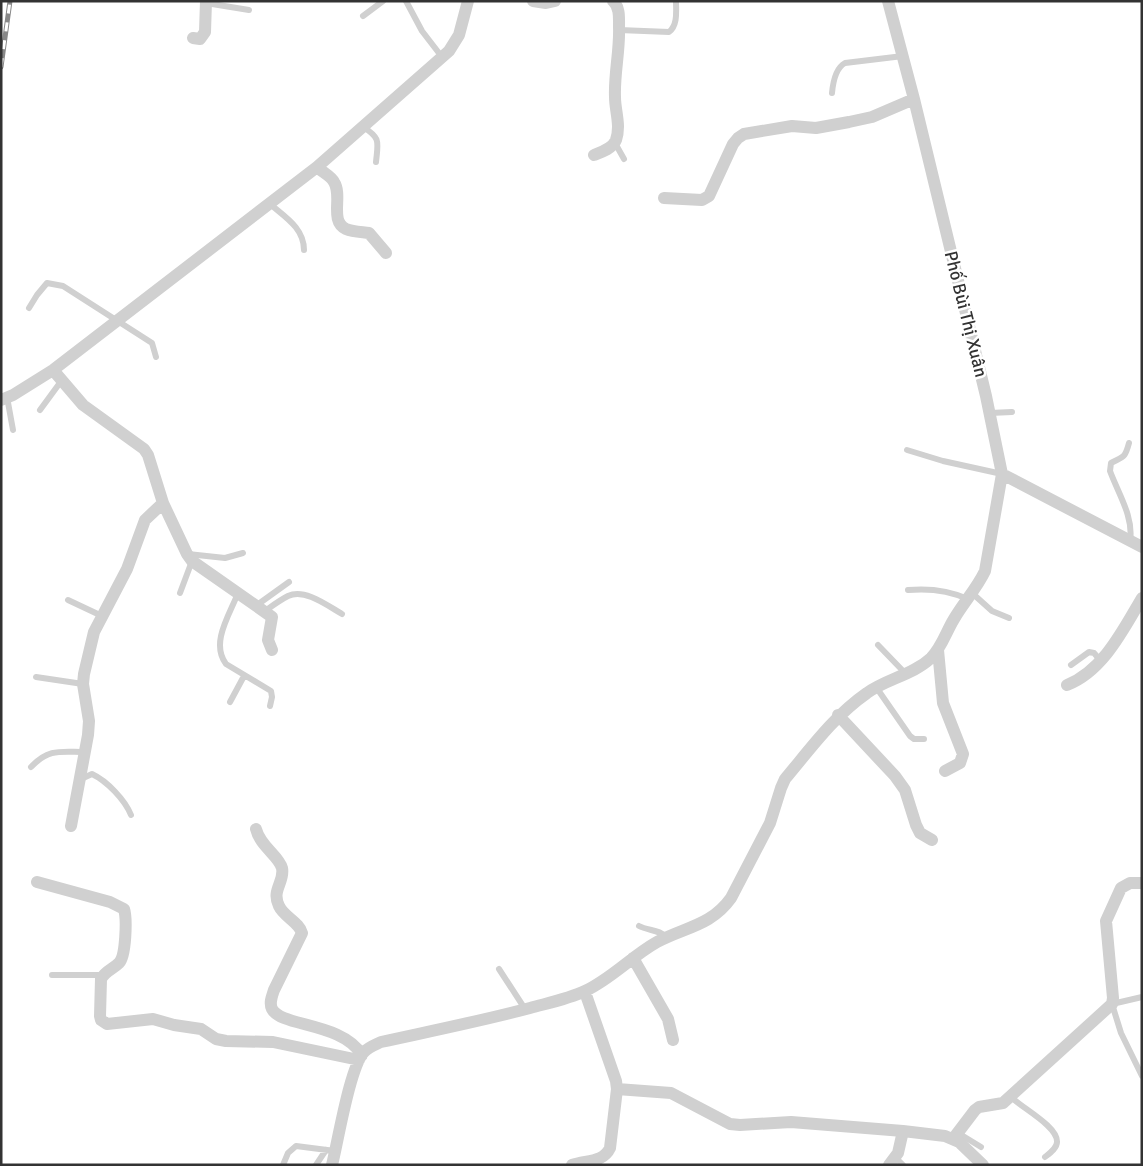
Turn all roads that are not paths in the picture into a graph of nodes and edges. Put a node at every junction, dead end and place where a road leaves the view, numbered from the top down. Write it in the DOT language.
graph roads {
  1 [pos="383,1"];
  2 [pos="406,1"];
  3 [pos="468,1"];
  4 [pos="533,1"];
  5 [pos="555,1"];
  6 [pos="613,1"];
  7 [pos="676,1"];
  8 [pos="888,1"];
  9 [pos="206,2"];
  10 [pos="249,10"];
  11 [pos="363,16"];
  12 [pos="619,30"];
  13 [pos="194,38"];
  14 [pos="903,56"];
  15 [pos="442,57"];
  16 [pos="832,93"];
  17 [pos="914,99"];
  18 [pos="362,127"];
  19 [pos="615,143"];
  20 [pos="594,155"];
  21 [pos="624,159"];
  22 [pos="376,162"];
  23 [pos="316,167"];
  24 [pos="664,198"];
  25 [pos="270,204"];
  26 [pos="304,250"];
  27 [pos="386,253"];
  28 [pos="29,308"];
  29 [pos="118,320"];
  30 [pos="156,357"];
  31 [pos="53,370"];
  32 [pos="62,380"];
  33 [pos="4,399"];
  34 [pos="40,410"];
  35 [pos="990,412"];
  36 [pos="1012,412"];
  37 [pos="14,430"];
  38 [pos="1129,443"];
  39 [pos="907,450"];
  40 [pos="1002,474"];
  41 [pos="164,504"];
  42 [pos="1130,541"];
  43 [pos="1142,547"];
  44 [pos="243,553"];
  45 [pos="190,558"];
  46 [pos="289,582"];
  47 [pos="908,590"];
  48 [pos="180,593"];
  49 [pos="238,593"];
  50 [pos="970,596"];
  51 [pos="1142,598"];
  52 [pos="68,600"];
  53 [pos="261,608"];
  54 [pos="342,614"];
  55 [pos="102,616"];
  56 [pos="1009,618"];
  57 [pos="878,645"];
  58 [pos="272,650"];
  59 [pos="938,650"];
  60 [pos="1100,660"];
  61 [pos="1072,665"];
  62 [pos="905,673"];
  63 [pos="244,676"];
  64 [pos="36,677"];
  65 [pos="83,684"];
  66 [pos="1067,686"];
  67 [pos="876,687"];
  68 [pos="230,702"];
  69 [pos="270,706"];
  70 [pos="838,716"];
  71 [pos="924,739"];
  72 [pos="85,752"];
  73 [pos="30,767"];
  74 [pos="945,771"];
  75 [pos="80,780"];
  76 [pos="131,815"];
  77 [pos="71,826"];
  78 [pos="256,829"];
  79 [pos="932,840"];
  80 [pos="37,882"];
  81 [pos="1142,882"];
  82 [pos="639,926"];
  83 [pos="667,938"];
  84 [pos="633,958"];
  85 [pos="499,969"];
  86 [pos="52,975"];
  87 [pos="103,975"];
  88 [pos="585,992"];
  89 [pos="1142,997"];
  90 [pos="1112,1004"];
  91 [pos="525,1009"];
  92 [pos="673,1040"];
  93 [pos="360,1057"];
  94 [pos="1142,1076"];
  95 [pos="617,1089"];
  96 [pos="1010,1096"];
  97 [pos="904,1130"];
  98 [pos="955,1136"];
  99 [pos="981,1147"];
  100 [pos="331,1151"];
  101 [pos="1045,1157"];
  102 [pos="601,1162"];
  103 [pos="896,1162"];
  104 [pos="283,1165"];
  105 [pos="316,1165"];
  106 [pos="332,1165"];
  107 [pos="572,1165"];
  108 [pos="983,1165"];
  1 -- 11 [label="lane"];
  2 -- 15 [label="lane"];
  3 -- 15 [label="street"];
  4 -- 5 [label="street"];
  6 -- 12 [label="street"];
  7 -- 12 [label="lane"];
  8 -- 14 [label="street, Phố Bùi Thị Xuân"];
  9 -- 10 [label="lane"];
  9 -- 13 [label="street"];
  12 -- 19 [label="street"];
  14 -- 16 [label="lane"];
  14 -- 17 [label="street, Phố Bùi Thị Xuân"];
  15 -- 18 [label="street"];
  17 -- 24 [label="street"];
  17 -- 35 [label="street, Phố Bùi Thị Xuân"];
  18 -- 22 [label="lane"];
  18 -- 23 [label="street"];
  19 -- 20 [label="street"];
  19 -- 21 [label="lane"];
  23 -- 25 [label="street"];
  23 -- 27 [label="street"];
  25 -- 26 [label="lane"];
  25 -- 29 [label="street"];
  28 -- 29 [label="lane"];
  29 -- 30 [label="lane"];
  29 -- 31 [label="street"];
  31 -- 32 [label="street"];
  31 -- 33 [label="street"];
  32 -- 34 [label="lane"];
  32 -- 41 [label="street"];
  33 -- 37 [label="lane"];
  35 -- 36 [label="lane"];
  35 -- 40 [label="street, Phố Bùi Thị Xuân"];
  38 -- 42 [label="lane"];
  39 -- 40 [label="lane"];
  40 -- 42 [label="street"];
  40 -- 50 [label="street"];
  41 -- 45 [label="street"];
  41 -- 55 [label="street"];
  42 -- 43 [label="street"];
  44 -- 45 [label="lane"];
  45 -- 48 [label="lane"];
  45 -- 49 [label="street"];
  46 -- 53 [label="lane"];
  47 -- 50 [label="lane"];
  49 -- 53 [label="street"];
  49 -- 63 [label="lane"];
  50 -- 56 [label="lane"];
  50 -- 59 [label="street"];
  51 -- 60 [label="street"];
  52 -- 55 [label="lane"];
  53 -- 54 [label="lane"];
  53 -- 58 [label="street"];
  55 -- 65 [label="street"];
  57 -- 62 [label="lane"];
  59 -- 62 [label="street"];
  59 -- 74 [label="street"];
  60 -- 61 [label="lane"];
  60 -- 66 [label="street"];
  62 -- 67 [label="street"];
  63 -- 68 [label="lane"];
  63 -- 69 [label="lane"];
  64 -- 65 [label="lane"];
  65 -- 72 [label="street"];
  67 -- 70 [label="street"];
  67 -- 71 [label="lane"];
  70 -- 79 [label="street"];
  70 -- 83 [label="street"];
  72 -- 73 [label="lane"];
  72 -- 75 [label="street"];
  75 -- 76 [label="lane"];
  75 -- 77 [label="street"];
  78 -- 93 [label="street"];
  80 -- 87 [label="street"];
  81 -- 90 [label="street"];
  82 -- 83 [label="lane"];
  83 -- 84 [label="street"];
  84 -- 88 [label="street"];
  84 -- 92 [label="street"];
  85 -- 91 [label="lane"];
  86 -- 87 [label="lane"];
  87 -- 93 [label="street"];
  88 -- 91 [label="street"];
  88 -- 95 [label="street"];
  89 -- 90 [label="lane"];
  90 -- 94 [label="lane"];
  90 -- 96 [label="street"];
  91 -- 93 [label="street"];
  93 -- 100 [label="street"];
  95 -- 97 [label="street"];
  95 -- 102 [label="street"];
  96 -- 98 [label="street"];
  96 -- 101 [label="lane"];
  97 -- 98 [label="street"];
  97 -- 103 [label="street"];
  98 -- 99 [label="lane"];
  98 -- 108 [label="street"];
  100 -- 104 [label="lane"];
  100 -- 105 [label="lane"];
  100 -- 106 [label="street"];
  102 -- 107 [label="street"];
}
